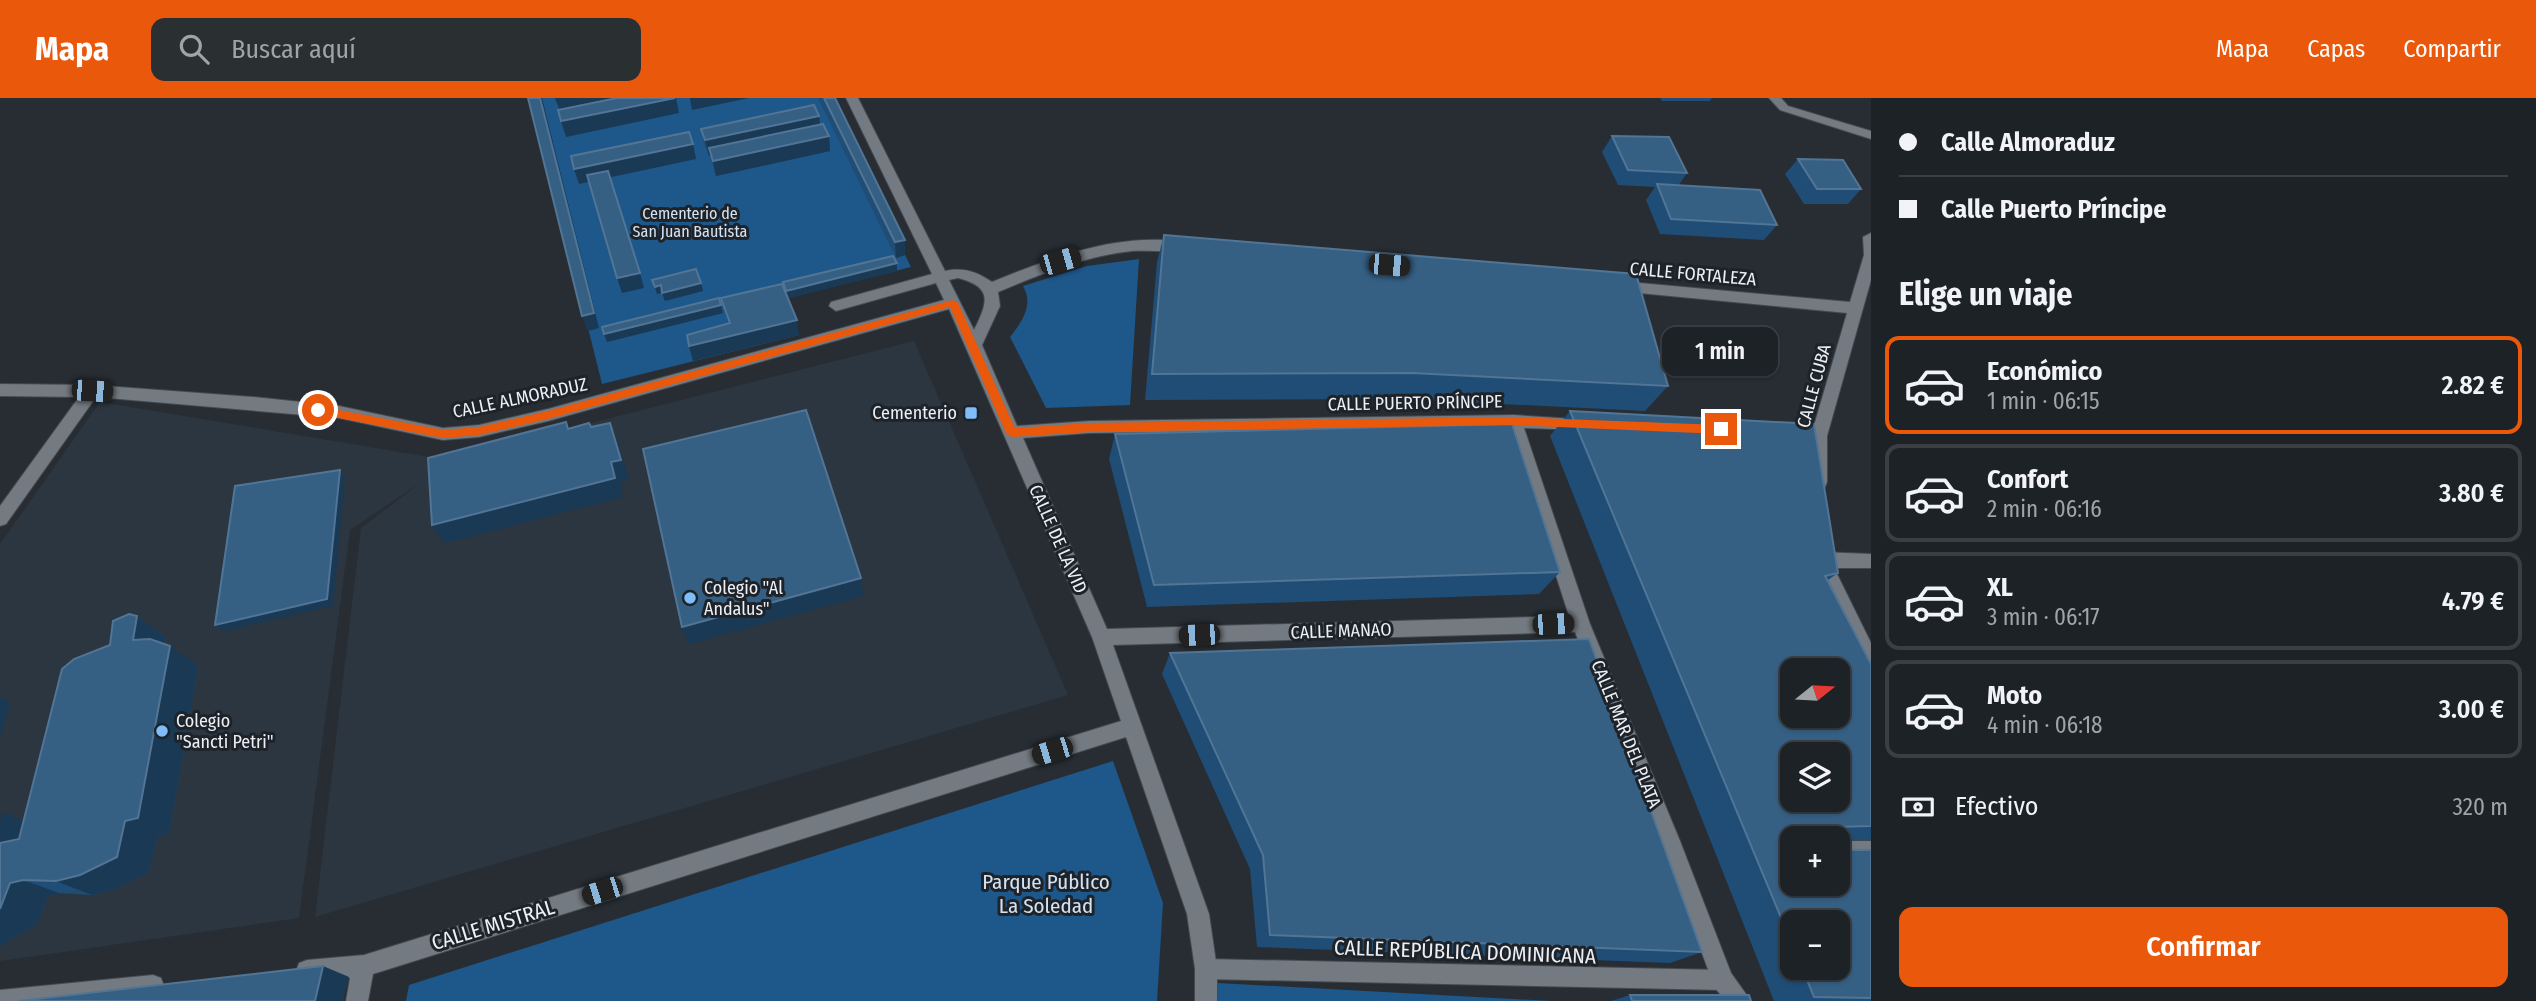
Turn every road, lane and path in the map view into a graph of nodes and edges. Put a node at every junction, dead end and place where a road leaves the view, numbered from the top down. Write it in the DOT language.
graph roads {
  1 [pos="852,98"];
  2 [pos="1775,98"];
  3 [pos="1871,135"];
  4 [pos="1197,247"];
  5 [pos="1871,249"];
  6 [pos="929,257"];
  7 [pos="940,277"];
  8 [pos="977,278"];
  9 [pos="1609,285"];
  10 [pos="990,289"];
  11 [pos="953,303"];
  12 [pos="836,306"];
  13 [pos="1855,308"];
  14 [pos="974,345"];
  15 [pos="0,390"];
  16 [pos="92,391"];
  17 [pos="1514,421"];
  18 [pos="1606,424"];
  19 [pos="1012,433"];
  20 [pos="1820,506"];
  21 [pos="0,519"];
  22 [pos="1871,561"];
  23 [pos="1581,624"];
  24 [pos="1101,637"];
  25 [pos="1871,663"];
  26 [pos="1132,726"];
  27 [pos="1850,850"];
  28 [pos="1871,850"];
  29 [pos="364,966"];
  30 [pos="1206,969"];
  31 [pos="283,974"];
  32 [pos="1723,980"];
  33 [pos="175,984"];
  34 [pos="0,1001"];
  35 [pos="357,1001"];
  36 [pos="1206,1001"];
  37 [pos="1740,1001"];
  1 -- 6 [label="street, CALLE DE LA VID"];
  2 -- 3 [label="lane"];
  4 -- 10 [label="street"];
  5 -- 13 [label="street, CALLE CUBA"];
  6 -- 7 [label="street, CALLE DE LA VID"];
  6 -- 8 [label="street"];
  7 -- 8 [label="street"];
  7 -- 11 [label="street, CALLE DE LA VID"];
  7 -- 12 [label="street"];
  8 -- 10 [label="street"];
  9 -- 13 [label="street, CALLE FORTALEZA"];
  10 -- 14 [label="street"];
  11 -- 14 [label="street, CALLE DE LA VID"];
  11 -- 16 [label="street, CALLE ALMORADUZ"];
  13 -- 20 [label="street, CALLE CUBA"];
  14 -- 19 [label="street, CALLE DE LA VID"];
  15 -- 16 [label="street, CALLE ALMORADUZ"];
  16 -- 21 [label="street"];
  17 -- 18 [label="street, CALLE PUERTO PRÍNCIPE"];
  17 -- 19 [label="street, CALLE PUERTO PRÍNCIPE"];
  17 -- 23 [label="street, CALLE MAR DEL PLATA"];
  19 -- 24 [label="street, CALLE DE LA VID"];
  22 -- 25 [label="street"];
  23 -- 24 [label="street, CALLE MANAO"];
  23 -- 32 [label="street, CALLE MAR DEL PLATA"];
  24 -- 26 [label="street, CALLE DE LA VID"];
  26 -- 29 [label="street, CALLE MISTRAL"];
  26 -- 30 [label="street, CALLE DE LA VID"];
  27 -- 28 [label="lane"];
  29 -- 31 [label="street, CALLE MISTRAL"];
  29 -- 35 [label="street"];
  30 -- 32 [label="lane, CALLE REPÚBLICA DOMINICANA"];
  30 -- 36 [label="street, CALLE DE LA VID"];
  32 -- 37 [label="street, CALLE MAR DEL PLATA"];
  33 -- 34 [label="street"];
}
